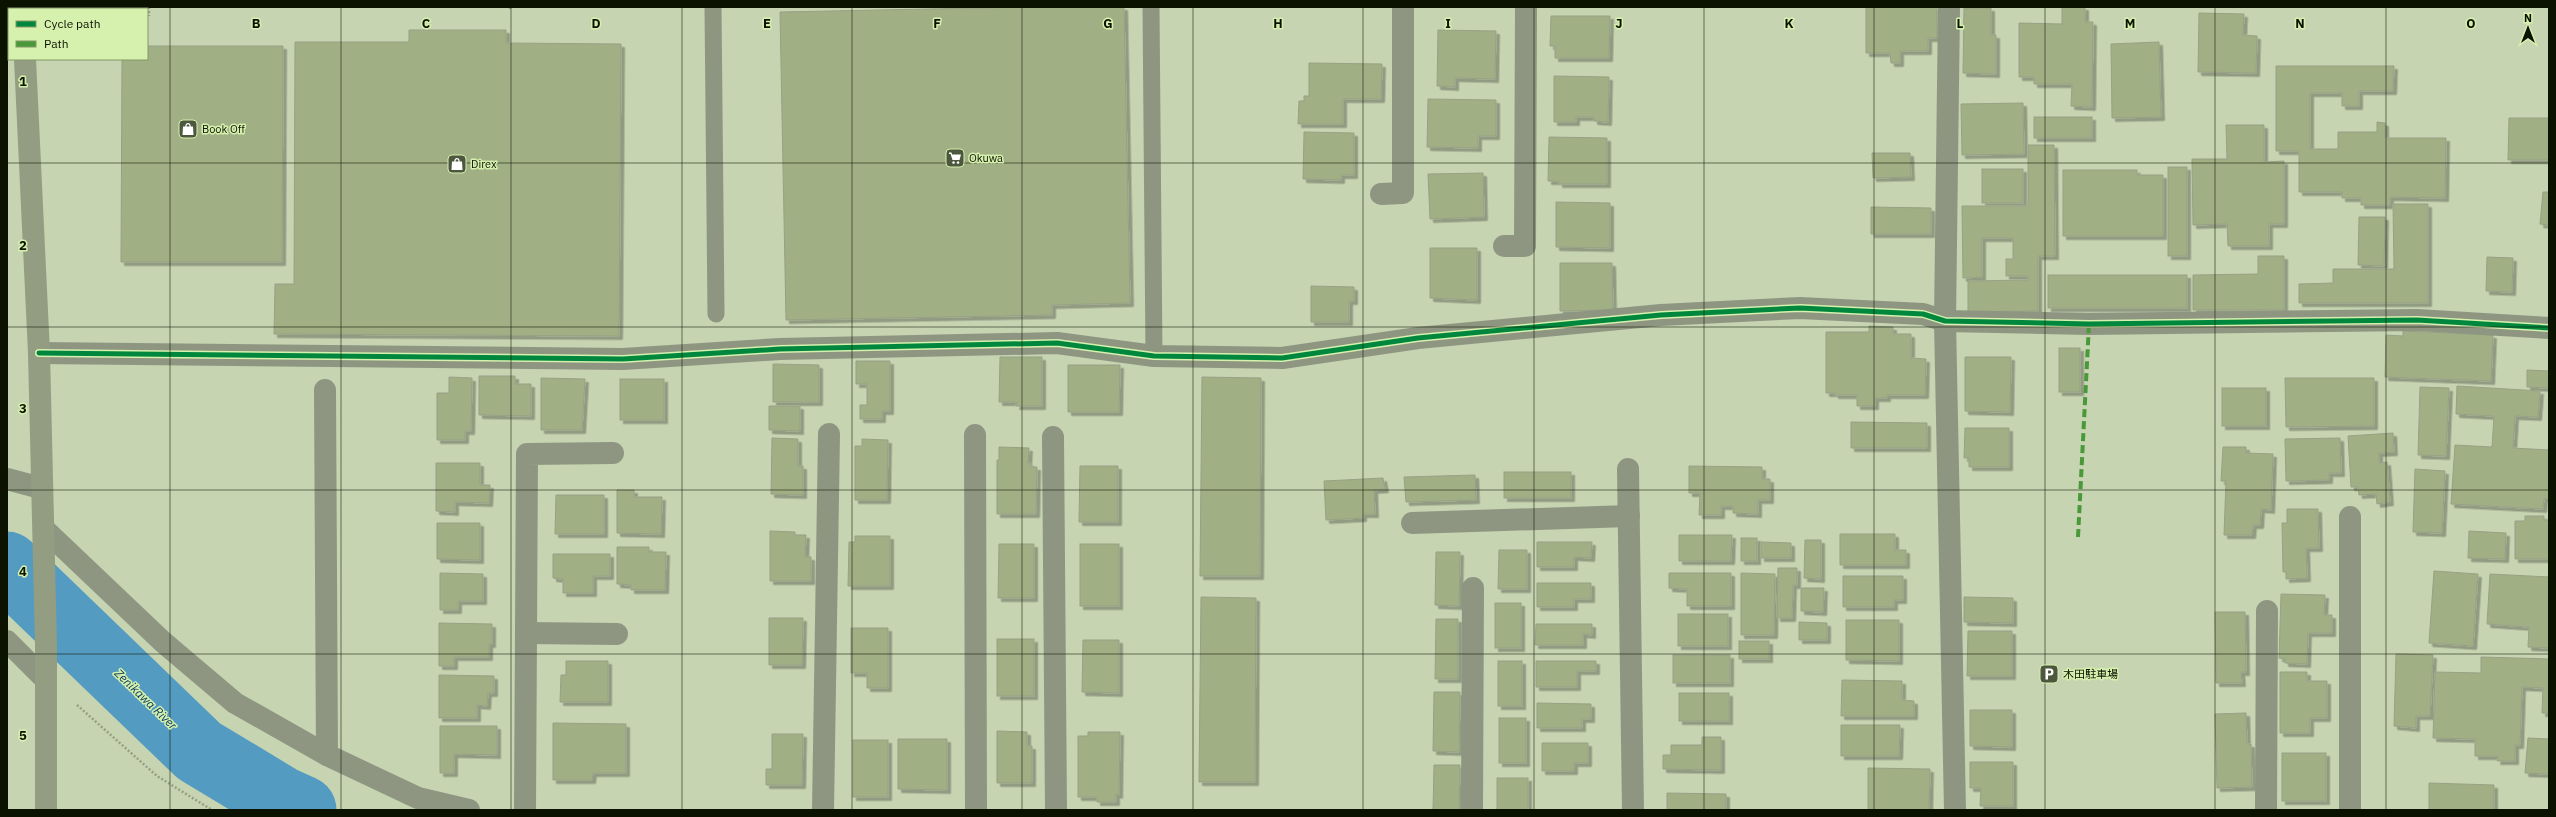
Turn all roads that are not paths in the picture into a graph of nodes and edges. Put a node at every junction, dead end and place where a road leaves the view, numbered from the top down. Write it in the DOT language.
graph roads {
  1 [pos="713,7"];
  2 [pos="1151,7"];
  3 [pos="1403,7"];
  4 [pos="1526,7"];
  5 [pos="1949,7"];
  6 [pos="24,60"];
  7 [pos="1381,194"];
  8 [pos="1504,246"];
  9 [pos="716,314"];
  10 [pos="1945,321"];
  11 [pos="2549,328"];
  12 [pos="39,353"];
  13 [pos="1154,356"];
  14 [pos="325,390"];
  15 [pos="829,434"];
  16 [pos="975,435"];
  17 [pos="1053,437"];
  18 [pos="613,454"];
  19 [pos="1628,469"];
  20 [pos="7,479"];
  21 [pos="41,488"];
  22 [pos="1629,516"];
  23 [pos="2350,518"];
  24 [pos="1412,523"];
  25 [pos="44,539"];
  26 [pos="1473,588"];
  27 [pos="2267,611"];
  28 [pos="526,633"];
  29 [pos="616,634"];
  30 [pos="7,641"];
  31 [pos="46,680"];
  32 [pos="327,755"];
  33 [pos="46,810"];
  34 [pos="469,810"];
  35 [pos="525,810"];
  36 [pos="822,810"];
  37 [pos="976,810"];
  38 [pos="1056,810"];
  39 [pos="1472,810"];
  40 [pos="1633,810"];
  41 [pos="1955,810"];
  42 [pos="2266,810"];
  43 [pos="2350,810"];
  1 -- 9 [label="lane"];
  2 -- 13 [label="lane"];
  3 -- 7 [label="street"];
  4 -- 8 [label="street"];
  5 -- 10 [label="street"];
  6 -- 12 [label="street"];
  10 -- 11 [label="street"];
  10 -- 13 [label="street"];
  10 -- 41 [label="street"];
  12 -- 13 [label="street"];
  12 -- 21 [label="street"];
  14 -- 32 [label="street"];
  15 -- 36 [label="street"];
  16 -- 37 [label="street"];
  17 -- 38 [label="street"];
  18 -- 28 [label="street"];
  19 -- 22 [label="street"];
  20 -- 21 [label="street"];
  21 -- 25 [label="street"];
  22 -- 24 [label="street"];
  22 -- 40 [label="street"];
  23 -- 43 [label="street"];
  25 -- 31 [label="street"];
  25 -- 32 [label="street"];
  26 -- 39 [label="street"];
  27 -- 42 [label="street"];
  28 -- 29 [label="street"];
  28 -- 35 [label="street"];
  30 -- 31 [label="street"];
  31 -- 33 [label="street"];
  32 -- 34 [label="street"];
}
